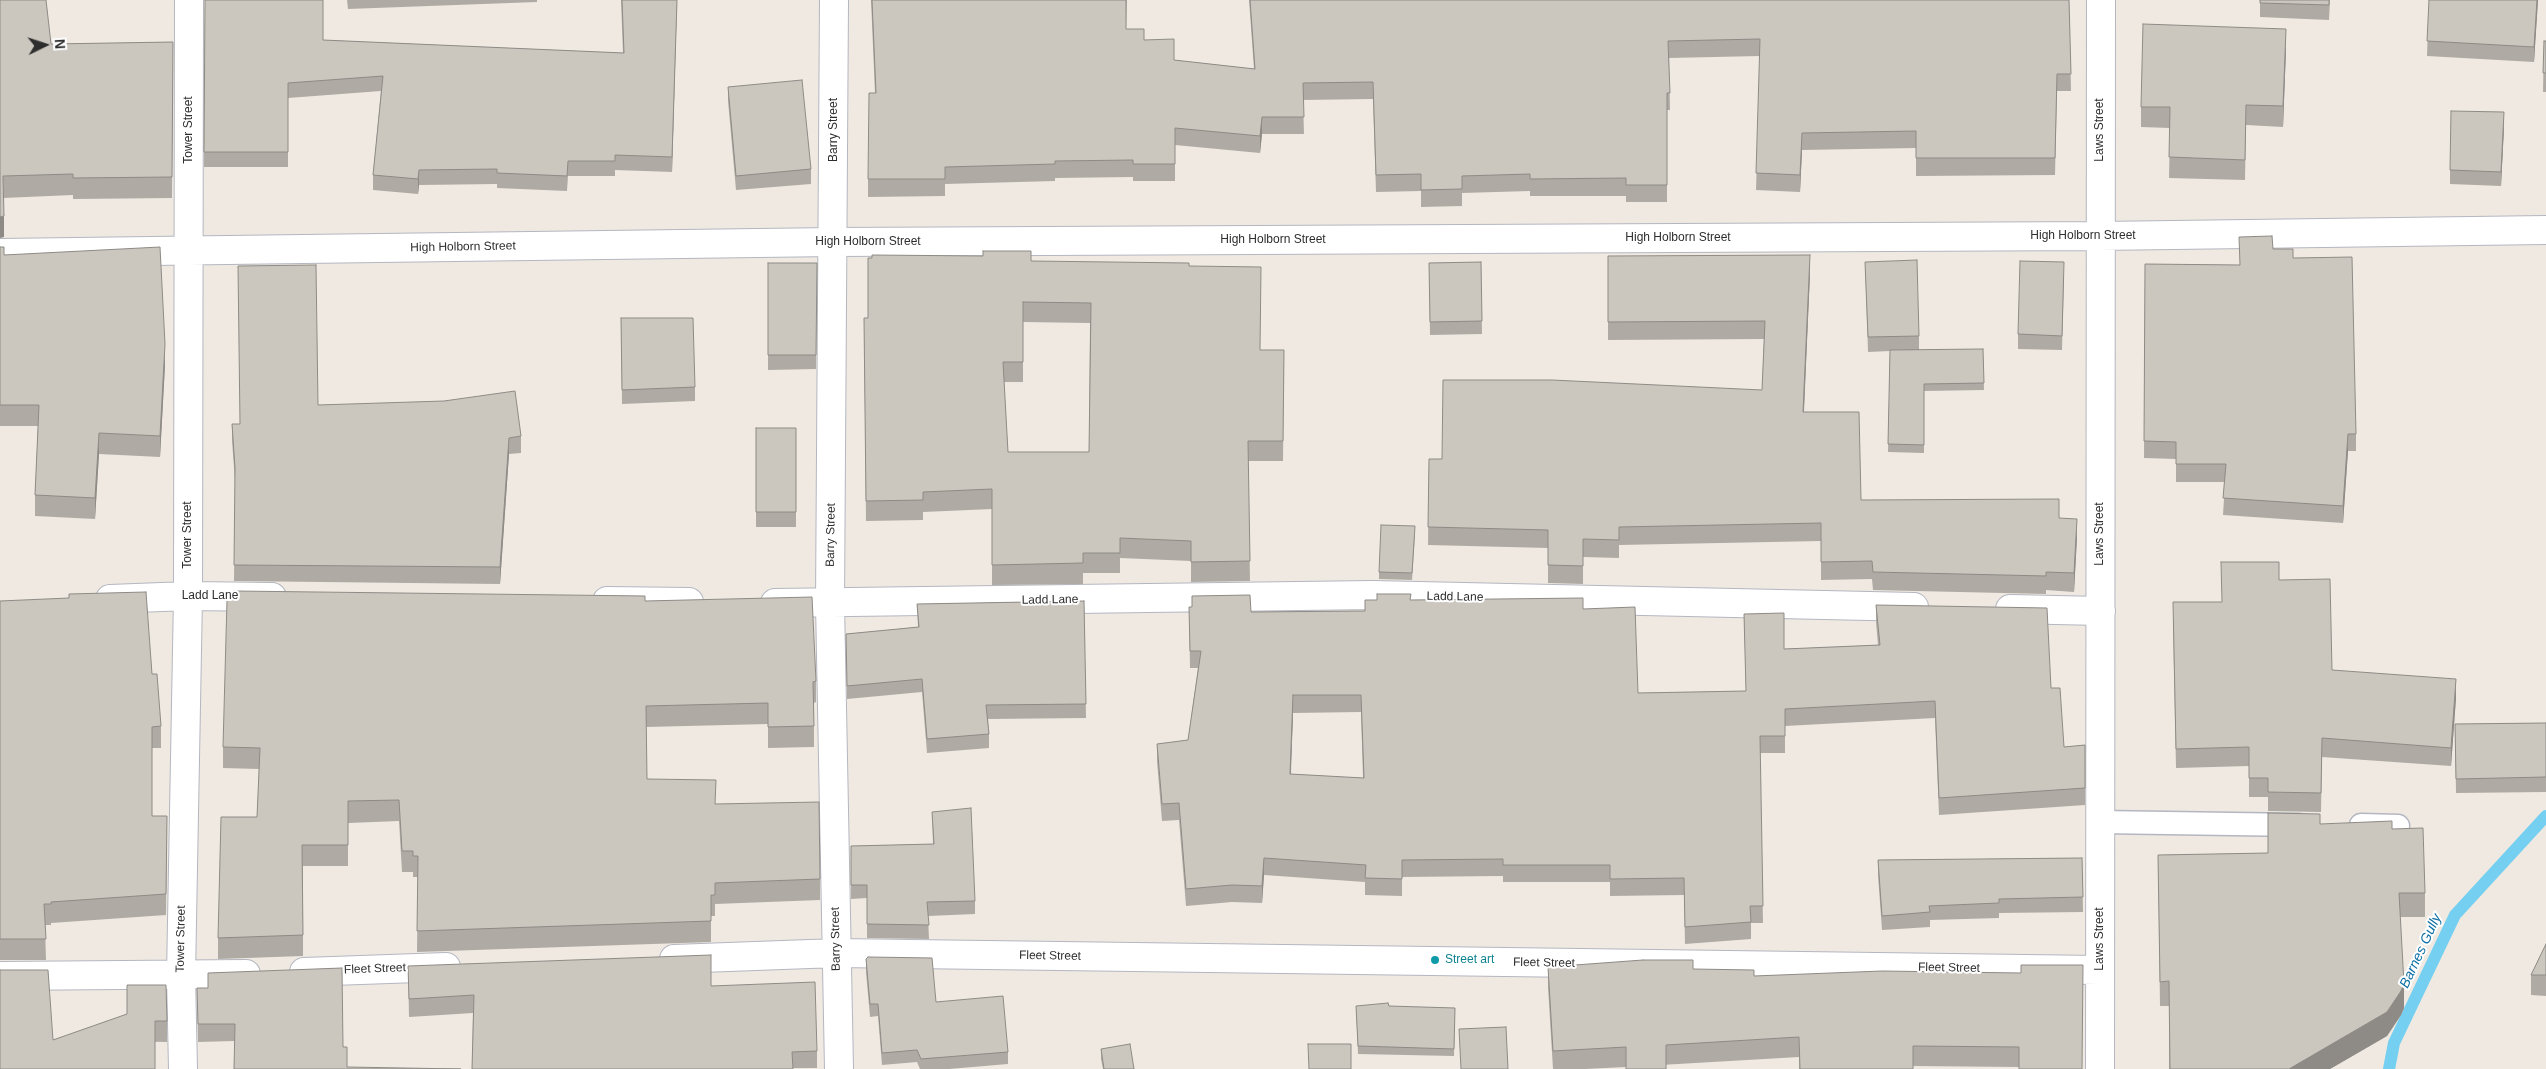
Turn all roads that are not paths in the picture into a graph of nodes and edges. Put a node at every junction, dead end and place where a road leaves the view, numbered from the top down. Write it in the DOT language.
graph roads {
  1 [pos="189,0"];
  2 [pos="834,0"];
  3 [pos="2101,0"];
  4 [pos="2546,230"];
  5 [pos="2099,236"];
  6 [pos="834,242"];
  7 [pos="188,252"];
  8 [pos="0,253"];
  9 [pos="188,596"];
  10 [pos="297,597"];
  11 [pos="89,599"];
  12 [pos="583,600"];
  13 [pos="712,602"];
  14 [pos="751,602"];
  15 [pos="830,603"];
  16 [pos="1941,608"];
  17 [pos="1981,609"];
  18 [pos="2100,611"];
  19 [pos="2100,822"];
  20 [pos="2398,826"];
  21 [pos="837,953"];
  22 [pos="648,960"];
  23 [pos="469,966"];
  24 [pos="2099,970"];
  25 [pos="0,976"];
  26 [pos="180,976"];
  27 [pos="183,1069"];
  28 [pos="839,1069"];
  29 [pos="2100,1069"];
  1 -- 7 [label="street, Tower Street"];
  2 -- 6 [label="street, Barry Street"];
  3 -- 5 [label="street, Laws Street"];
  4 -- 5 [label="street, High Holborn Street"];
  5 -- 6 [label="street, High Holborn Street"];
  5 -- 18 [label="street, Laws Street"];
  6 -- 7 [label="street, High Holborn Street"];
  6 -- 15 [label="street, Barry Street"];
  7 -- 8 [label="street, High Holborn Street"];
  7 -- 9 [label="street, Tower Street"];
  9 -- 10 [label="street, Ladd Lane"];
  9 -- 11 [label="street, Ladd Lane"];
  9 -- 26 [label="street, Tower Street"];
  12 -- 13 [label="street"];
  14 -- 15 [label="street, Ladd Lane"];
  15 -- 16 [label="street, Ladd Lane"];
  15 -- 21 [label="street, Barry Street"];
  17 -- 18 [label="street"];
  18 -- 19 [label="street, Laws Street"];
  19 -- 20 [label="lane"];
  19 -- 24 [label="street, Laws Street"];
  21 -- 22 [label="street, Fleet Street"];
  21 -- 24 [label="street, Fleet Street"];
  21 -- 28 [label="street, Barry Street"];
  23 -- 26 [label="street, Fleet Street"];
  24 -- 29 [label="street, Laws Street"];
  25 -- 26 [label="street, Fleet Street"];
  26 -- 27 [label="street, Tower Street"];
}
